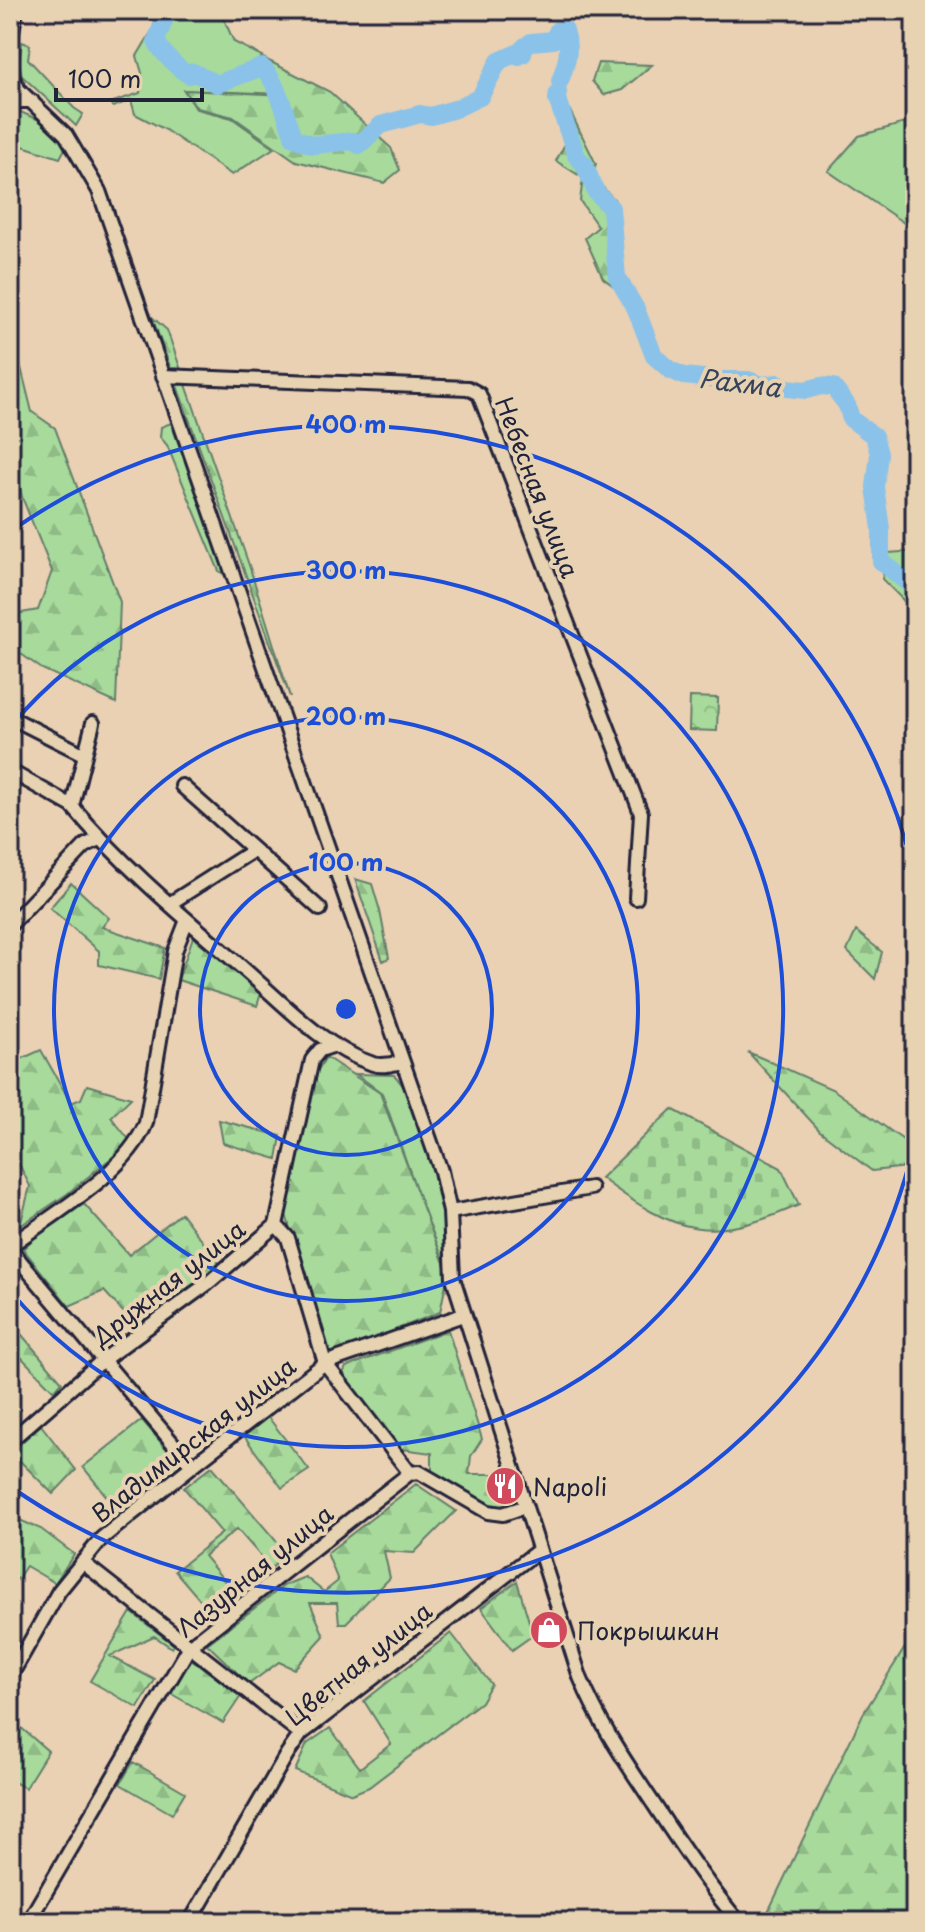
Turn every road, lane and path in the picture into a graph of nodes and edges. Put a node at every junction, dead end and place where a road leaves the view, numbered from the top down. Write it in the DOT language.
graph roads {
  1 [pos="16,10"];
  2 [pos="10,42"];
  3 [pos="10,73"];
  4 [pos="32,101"];
  5 [pos="10,104"];
  6 [pos="163,376"];
  7 [pos="10,717"];
  8 [pos="93,723"];
  9 [pos="85,755"];
  10 [pos="10,771"];
  11 [pos="182,786"];
  12 [pos="72,806"];
  13 [pos="99,839"];
  14 [pos="254,850"];
  15 [pos="636,898"];
  16 [pos="169,904"];
  17 [pos="320,909"];
  18 [pos="187,920"];
  19 [pos="10,925"];
  20 [pos="335,1045"];
  21 [pos="403,1062"];
  22 [pos="591,1188"];
  23 [pos="450,1212"];
  24 [pos="276,1225"];
  25 [pos="10,1248"];
  26 [pos="463,1315"];
  27 [pos="103,1360"];
  28 [pos="325,1363"];
  29 [pos="10,1441"];
  30 [pos="192,1466"];
  31 [pos="410,1473"];
  32 [pos="524,1507"];
  33 [pos="539,1550"];
  34 [pos="82,1562"];
  35 [pos="190,1646"];
  36 [pos="10,1677"];
  37 [pos="301,1734"];
  38 [pos="28,1922"];
  39 [pos="190,1922"];
  40 [pos="739,1922"];
  1 -- 2 [label="street"];
  3 -- 4 [label="street"];
  4 -- 5 [label="street"];
  4 -- 6 [label="street"];
  6 -- 15 [label="street, Небесная улица"];
  6 -- 21 [label="street"];
  7 -- 9 [label="street"];
  8 -- 9 [label="street"];
  9 -- 12 [label="street"];
  10 -- 12 [label="street"];
  11 -- 14 [label="street"];
  12 -- 13 [label="street"];
  13 -- 16 [label="street"];
  13 -- 19 [label="street"];
  14 -- 16 [label="street"];
  14 -- 17 [label="street"];
  16 -- 18 [label="street"];
  18 -- 20 [label="street"];
  18 -- 25 [label="street"];
  20 -- 21 [label="street"];
  20 -- 24 [label="street, Дружная улица"];
  21 -- 23 [label="street"];
  22 -- 23 [label="street"];
  23 -- 26 [label="street"];
  24 -- 27 [label="street, Дружная улица"];
  24 -- 28 [label="street, Владимирская улица"];
  25 -- 27 [label="street"];
  26 -- 28 [label="street"];
  26 -- 32 [label="street"];
  27 -- 29 [label="street, Дружная улица"];
  27 -- 30 [label="street"];
  28 -- 30 [label="street, Владимирская улица"];
  28 -- 31 [label="street"];
  30 -- 34 [label="street, Владимирская улица"];
  31 -- 32 [label="street"];
  31 -- 35 [label="street, Лазурная улица"];
  32 -- 33 [label="street"];
  33 -- 37 [label="street, Цветная улица"];
  33 -- 40 [label="street"];
  34 -- 35 [label="street"];
  34 -- 36 [label="street, Владимирская улица"];
  35 -- 37 [label="street"];
  35 -- 38 [label="street, Лазурная улица"];
  37 -- 39 [label="street, Цветная улица"];
}
